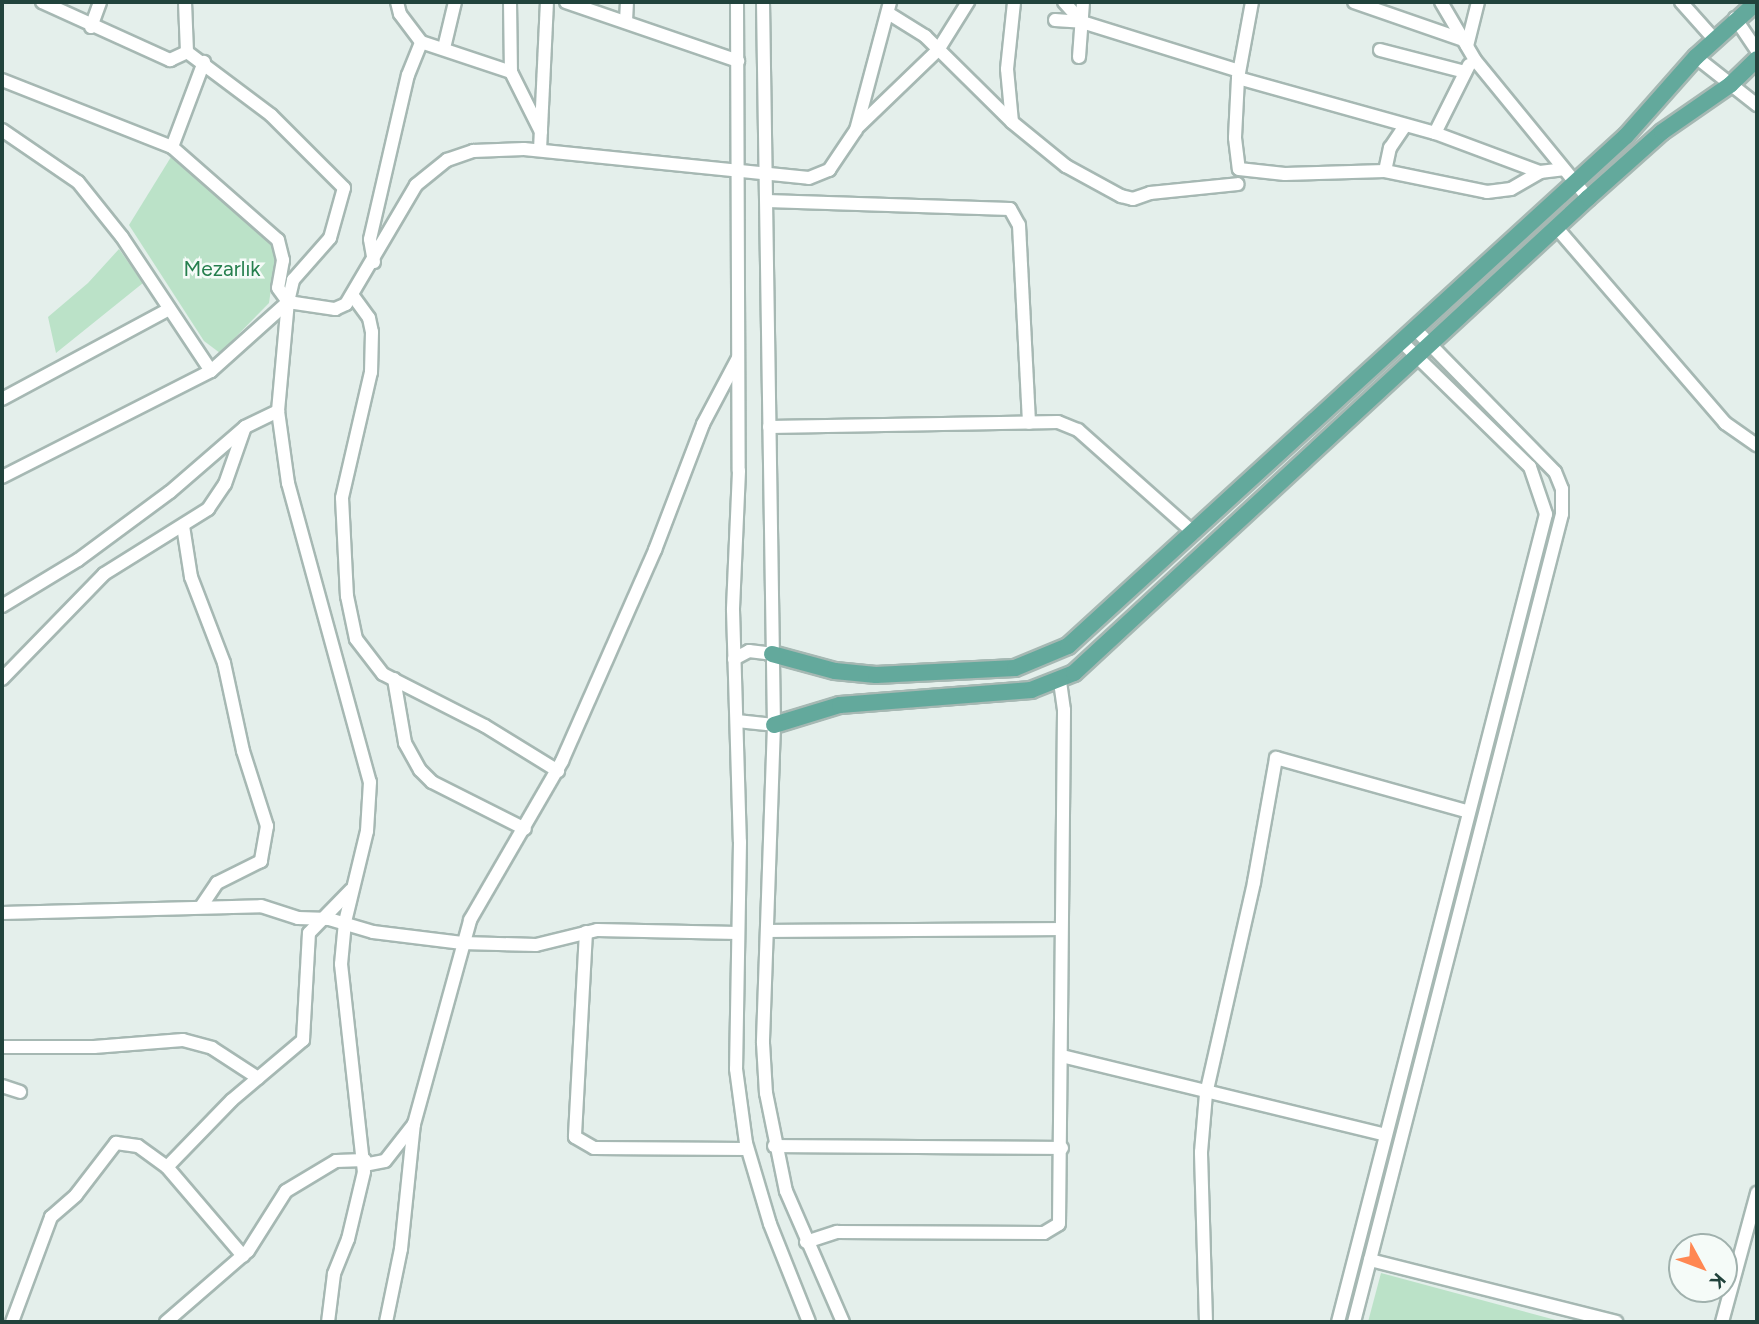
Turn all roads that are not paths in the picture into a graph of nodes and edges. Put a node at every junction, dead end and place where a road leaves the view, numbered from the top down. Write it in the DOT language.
graph roads {
  1 [pos="42,2"];
  2 [pos="100,2"];
  3 [pos="185,2"];
  4 [pos="397,2"];
  5 [pos="455,2"];
  6 [pos="510,2"];
  7 [pos="547,2"];
  8 [pos="566,2"];
  9 [pos="627,2"];
  10 [pos="737,2"];
  11 [pos="764,2"];
  12 [pos="954,2"];
  13 [pos="968,2"];
  14 [pos="1014,2"];
  15 [pos="1064,2"];
  16 [pos="1083,2"];
  17 [pos="1252,2"];
  18 [pos="1354,2"];
  19 [pos="1441,2"];
  20 [pos="1478,2"];
  21 [pos="1681,2"];
  22 [pos="1757,2"];
  23 [pos="889,7"];
  24 [pos="960,15"];
  25 [pos="1735,18"];
  26 [pos="1055,20"];
  27 [pos="626,21"];
  28 [pos="1082,22"];
  29 [pos="91,27"];
  30 [pos="1714,39"];
  31 [pos="421,42"];
  32 [pos="1468,47"];
  33 [pos="444,48"];
  34 [pos="938,50"];
  35 [pos="1380,50"];
  36 [pos="1757,51"];
  37 [pos="187,52"];
  38 [pos="1079,57"];
  39 [pos="1696,57"];
  40 [pos="1757,59"];
  41 [pos="738,61"];
  42 [pos="204,62"];
  43 [pos="511,72"];
  44 [pos="1465,72"];
  45 [pos="1239,75"];
  46 [pos="2,80"];
  47 [pos="1730,85"];
  48 [pos="1757,105"];
  49 [pos="1013,122"];
  50 [pos="1405,126"];
  51 [pos="857,128"];
  52 [pos="2,130"];
  53 [pos="541,132"];
  54 [pos="1435,133"];
  55 [pos="172,147"];
  56 [pos="540,150"];
  57 [pos="1563,169"];
  58 [pos="1385,171"];
  59 [pos="1540,172"];
  60 [pos="740,173"];
  61 [pos="766,173"];
  62 [pos="1574,182"];
  63 [pos="1238,184"];
  64 [pos="1588,198"];
  65 [pos="767,201"];
  66 [pos="1556,227"];
  67 [pos="374,262"];
  68 [pos="353,296"];
  69 [pos="288,302"];
  70 [pos="169,309"];
  71 [pos="1422,336"];
  72 [pos="1408,348"];
  73 [pos="739,358"];
  74 [pos="211,371"];
  75 [pos="2,399"];
  76 [pos="278,411"];
  77 [pos="1029,423"];
  78 [pos="245,427"];
  79 [pos="769,427"];
  80 [pos="1757,444"];
  81 [pos="2,477"];
  82 [pos="183,526"];
  83 [pos="1194,533"];
  84 [pos="2,606"];
  85 [pos="772,654"];
  86 [pos="734,659"];
  87 [pos="2,679"];
  88 [pos="394,680"];
  89 [pos="1060,681"];
  90 [pos="737,721"];
  91 [pos="774,725"];
  92 [pos="558,771"];
  93 [pos="1469,812"];
  94 [pos="525,829"];
  95 [pos="355,884"];
  96 [pos="201,907"];
  97 [pos="2,913"];
  98 [pos="322,919"];
  99 [pos="345,922"];
  100 [pos="1061,929"];
  101 [pos="767,931"];
  102 [pos="586,932"];
  103 [pos="738,933"];
  104 [pos="462,943"];
  105 [pos="2,1047"];
  106 [pos="1062,1056"];
  107 [pos="258,1078"];
  108 [pos="2,1086"];
  109 [pos="20,1092"];
  110 [pos="1206,1094"];
  111 [pos="414,1124"];
  112 [pos="1386,1135"];
  113 [pos="774,1146"];
  114 [pos="1062,1148"];
  115 [pos="747,1149"];
  116 [pos="364,1162"];
  117 [pos="167,1167"];
  118 [pos="1757,1193"];
  119 [pos="1754,1214"];
  120 [pos="806,1242"];
  121 [pos="243,1256"];
  122 [pos="1370,1260"];
  123 [pos="12,1322"];
  124 [pos="166,1322"];
  125 [pos="328,1322"];
  126 [pos="386,1322"];
  127 [pos="809,1322"];
  128 [pos="843,1322"];
  129 [pos="1206,1322"];
  130 [pos="1338,1322"];
  131 [pos="1354,1322"];
  132 [pos="1616,1322"];
  133 [pos="1722,1322"];
  1 -- 29 [label="street"];
  2 -- 29 [label="street"];
  3 -- 37 [label="street"];
  4 -- 31 [label="street"];
  5 -- 33 [label="street"];
  6 -- 43 [label="street"];
  7 -- 53 [label="street"];
  8 -- 27 [label="street"];
  9 -- 27 [label="street"];
  10 -- 41 [label="street"];
  11 -- 61 [label="street"];
  12 -- 24 [label="street"];
  13 -- 24 [label="street"];
  14 -- 49 [label="street"];
  15 -- 28 [label="street"];
  16 -- 28 [label="street"];
  17 -- 45 [label="street"];
  18 -- 32 [label="street"];
  19 -- 32 [label="street"];
  20 -- 32 [label="street"];
  21 -- 30 [label="street"];
  22 -- 25 [label="main road"];
  23 -- 34 [label="street"];
  23 -- 51 [label="street"];
  24 -- 34 [label="street"];
  25 -- 30 [label="main road"];
  25 -- 36 [label="street"];
  26 -- 28 [label="street"];
  27 -- 41 [label="street"];
  28 -- 38 [label="street"];
  28 -- 45 [label="street"];
  29 -- 37 [label="street"];
  30 -- 39 [label="main road"];
  31 -- 33 [label="street"];
  31 -- 67 [label="street"];
  32 -- 44 [label="street"];
  32 -- 57 [label="street"];
  33 -- 43 [label="street"];
  34 -- 49 [label="street"];
  34 -- 51 [label="street"];
  35 -- 44 [label="street"];
  37 -- 42 [label="street"];
  39 -- 47 [label="street"];
  39 -- 62 [label="main road"];
  40 -- 47 [label="main road"];
  41 -- 60 [label="street"];
  42 -- 55 [label="street"];
  42 -- 69 [label="street"];
  43 -- 53 [label="street"];
  44 -- 54 [label="street"];
  45 -- 50 [label="street"];
  45 -- 58 [label="street"];
  46 -- 55 [label="street"];
  47 -- 48 [label="street"];
  47 -- 64 [label="main road"];
  49 -- 63 [label="street"];
  50 -- 54 [label="street"];
  50 -- 58 [label="street"];
  51 -- 61 [label="street"];
  52 -- 70 [label="street"];
  53 -- 56 [label="street"];
  54 -- 59 [label="street"];
  55 -- 69 [label="street"];
  56 -- 60 [label="street"];
  56 -- 67 [label="street"];
  57 -- 59 [label="street"];
  57 -- 62 [label="street"];
  58 -- 59 [label="street"];
  60 -- 61 [label="street"];
  60 -- 73 [label="street"];
  61 -- 65 [label="street"];
  62 -- 64 [label="street"];
  62 -- 71 [label="main road"];
  64 -- 66 [label="main road"];
  65 -- 77 [label="street"];
  65 -- 79 [label="street"];
  66 -- 71 [label="main road"];
  66 -- 80 [label="street"];
  67 -- 68 [label="street"];
  68 -- 69 [label="street"];
  68 -- 88 [label="street"];
  69 -- 74 [label="street"];
  69 -- 76 [label="street"];
  70 -- 74 [label="street"];
  70 -- 75 [label="street"];
  71 -- 72 [label="main road"];
  71 -- 122 [label="street"];
  72 -- 83 [label="main road"];
  72 -- 89 [label="main road"];
  72 -- 93 [label="street"];
  73 -- 86 [label="street"];
  73 -- 92 [label="street"];
  74 -- 81 [label="street"];
  76 -- 78 [label="street"];
  76 -- 95 [label="street"];
  77 -- 79 [label="street"];
  77 -- 83 [label="street"];
  78 -- 82 [label="street"];
  78 -- 84 [label="street"];
  79 -- 85 [label="street"];
  82 -- 87 [label="street"];
  82 -- 96 [label="street"];
  83 -- 85 [label="main road"];
  85 -- 86 [label="street"];
  85 -- 91 [label="street"];
  86 -- 90 [label="street"];
  88 -- 92 [label="street"];
  88 -- 94 [label="street"];
  89 -- 91 [label="main road"];
  89 -- 100 [label="street"];
  90 -- 91 [label="street"];
  90 -- 103 [label="street"];
  91 -- 101 [label="street"];
  92 -- 94 [label="street"];
  93 -- 110 [label="street"];
  93 -- 112 [label="street"];
  94 -- 104 [label="street"];
  95 -- 98 [label="street"];
  95 -- 99 [label="street"];
  96 -- 97 [label="street"];
  96 -- 98 [label="street"];
  98 -- 99 [label="street"];
  98 -- 107 [label="street"];
  99 -- 104 [label="street"];
  99 -- 116 [label="street"];
  100 -- 101 [label="street"];
  100 -- 106 [label="street"];
  101 -- 113 [label="street"];
  102 -- 103 [label="street"];
  102 -- 104 [label="street"];
  102 -- 115 [label="street"];
  103 -- 115 [label="street"];
  104 -- 111 [label="street"];
  105 -- 107 [label="street"];
  106 -- 110 [label="street"];
  106 -- 114 [label="street"];
  107 -- 117 [label="street"];
  108 -- 109 [label="street"];
  110 -- 112 [label="street"];
  110 -- 129 [label="street"];
  111 -- 116 [label="street"];
  111 -- 126 [label="street"];
  112 -- 130 [label="street"];
  113 -- 114 [label="street"];
  113 -- 120 [label="street"];
  114 -- 120 [label="street"];
  115 -- 127 [label="street"];
  116 -- 121 [label="street"];
  116 -- 125 [label="street"];
  117 -- 121 [label="street"];
  117 -- 123 [label="street"];
  118 -- 119 [label="street"];
  119 -- 133 [label="street"];
  120 -- 128 [label="street"];
  121 -- 124 [label="street"];
  122 -- 131 [label="street"];
  122 -- 132 [label="street"];
}
